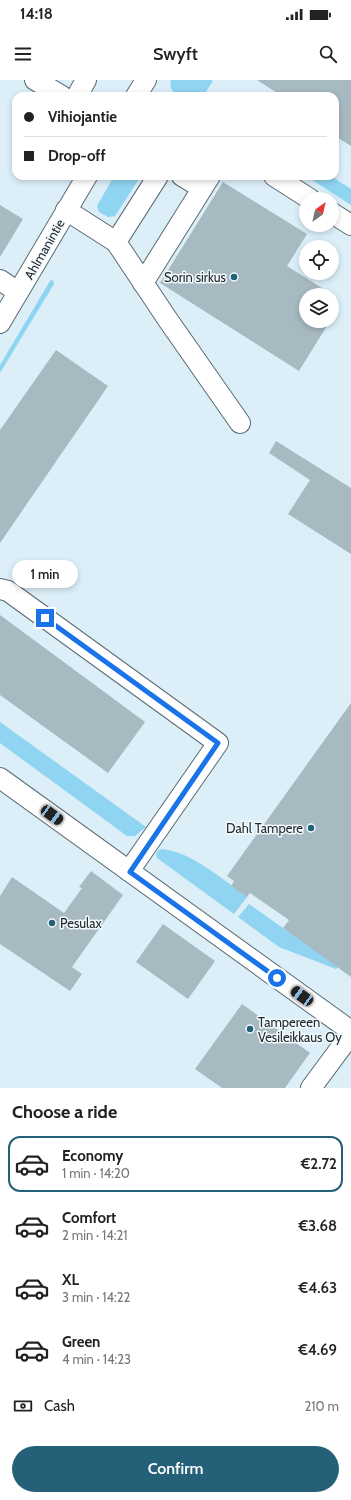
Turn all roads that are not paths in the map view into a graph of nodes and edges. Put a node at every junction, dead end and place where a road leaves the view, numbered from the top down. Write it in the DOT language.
graph roads {
  1 [pos="35,80"];
  2 [pos="86,80"];
  3 [pos="55,92"];
  4 [pos="79,92"];
  5 [pos="85,180"];
  6 [pos="155,180"];
  7 [pos="280,180"];
  8 [pos="206,182"];
  9 [pos="299,192"];
  10 [pos="66,210"];
  11 [pos="339,217"];
  12 [pos="351,225"];
  13 [pos="116,242"];
  14 [pos="0,280"];
  15 [pos="143,283"];
  16 [pos="18,292"];
  17 [pos="0,323"];
  18 [pos="240,423"];
  19 [pos="0,589"];
  20 [pos="0,778"];
  21 [pos="130,872"];
  22 [pos="351,1032"];
  23 [pos="311,1088"];
  1 -- 3 [label="street"];
  2 -- 4 [label="street"];
  5 -- 10 [label="street, Ahlmanintie"];
  6 -- 13 [label="street"];
  7 -- 9 [label="street"];
  8 -- 15 [label="street"];
  10 -- 13 [label="street"];
  10 -- 16 [label="street, Ahlmanintie"];
  11 -- 12 [label="street"];
  13 -- 15 [label="street"];
  14 -- 16 [label="street"];
  15 -- 18 [label="street"];
  16 -- 17 [label="street, Ahlmanintie"];
  19 -- 21 [label="street"];
  20 -- 21 [label="street"];
  21 -- 22 [label="street"];
  22 -- 23 [label="street"];
}
